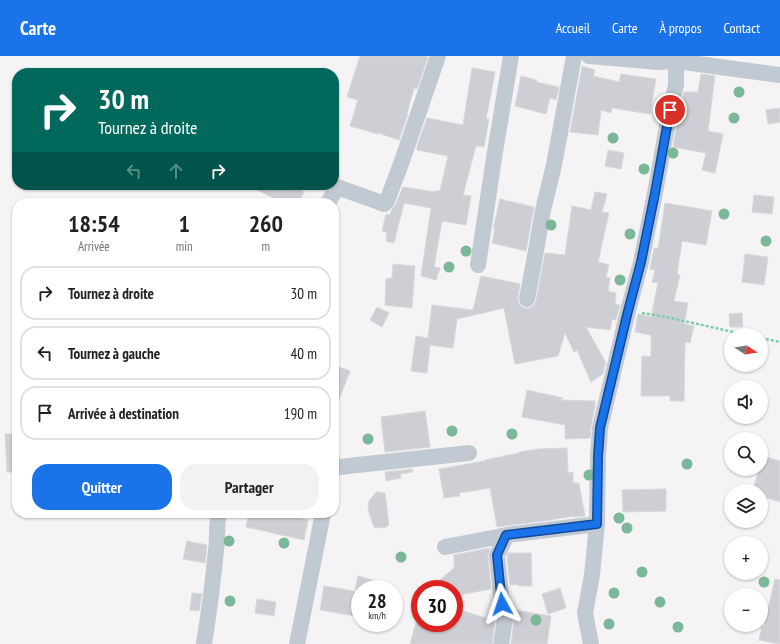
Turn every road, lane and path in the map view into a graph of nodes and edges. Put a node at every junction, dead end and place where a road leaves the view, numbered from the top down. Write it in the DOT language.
graph roads {
  1 [pos="438,56"];
  2 [pos="511,56"];
  3 [pos="574,56"];
  4 [pos="588,56"];
  5 [pos="658,59"];
  6 [pos="676,61"];
  7 [pos="780,75"];
  8 [pos="339,188"];
  9 [pos="478,266"];
  10 [pos="527,299"];
  11 [pos="628,311"];
  12 [pos="724,330"];
  13 [pos="768,339"];
  14 [pos="780,342"];
  15 [pos="469,453"];
  16 [pos="339,467"];
  17 [pos="218,518"];
  18 [pos="322,518"];
  19 [pos="597,524"];
  20 [pos="506,535"];
  21 [pos="445,547"];
  22 [pos="204,644"];
  23 [pos="297,644"];
  24 [pos="501,644"];
  25 [pos="591,644"];
  1 -- 8 [label="street"];
  2 -- 9 [label="street"];
  3 -- 10 [label="street"];
  4 -- 5 [label="street"];
  5 -- 6 [label="street"];
  6 -- 7 [label="street"];
  6 -- 11 [label="street"];
  11 -- 12 [label="path"];
  11 -- 19 [label="street"];
  13 -- 14 [label="path"];
  15 -- 16 [label="street"];
  17 -- 22 [label="street"];
  18 -- 23 [label="street"];
  19 -- 20 [label="street"];
  19 -- 25 [label="street"];
  20 -- 21 [label="street"];
  20 -- 24 [label="street"];
}
